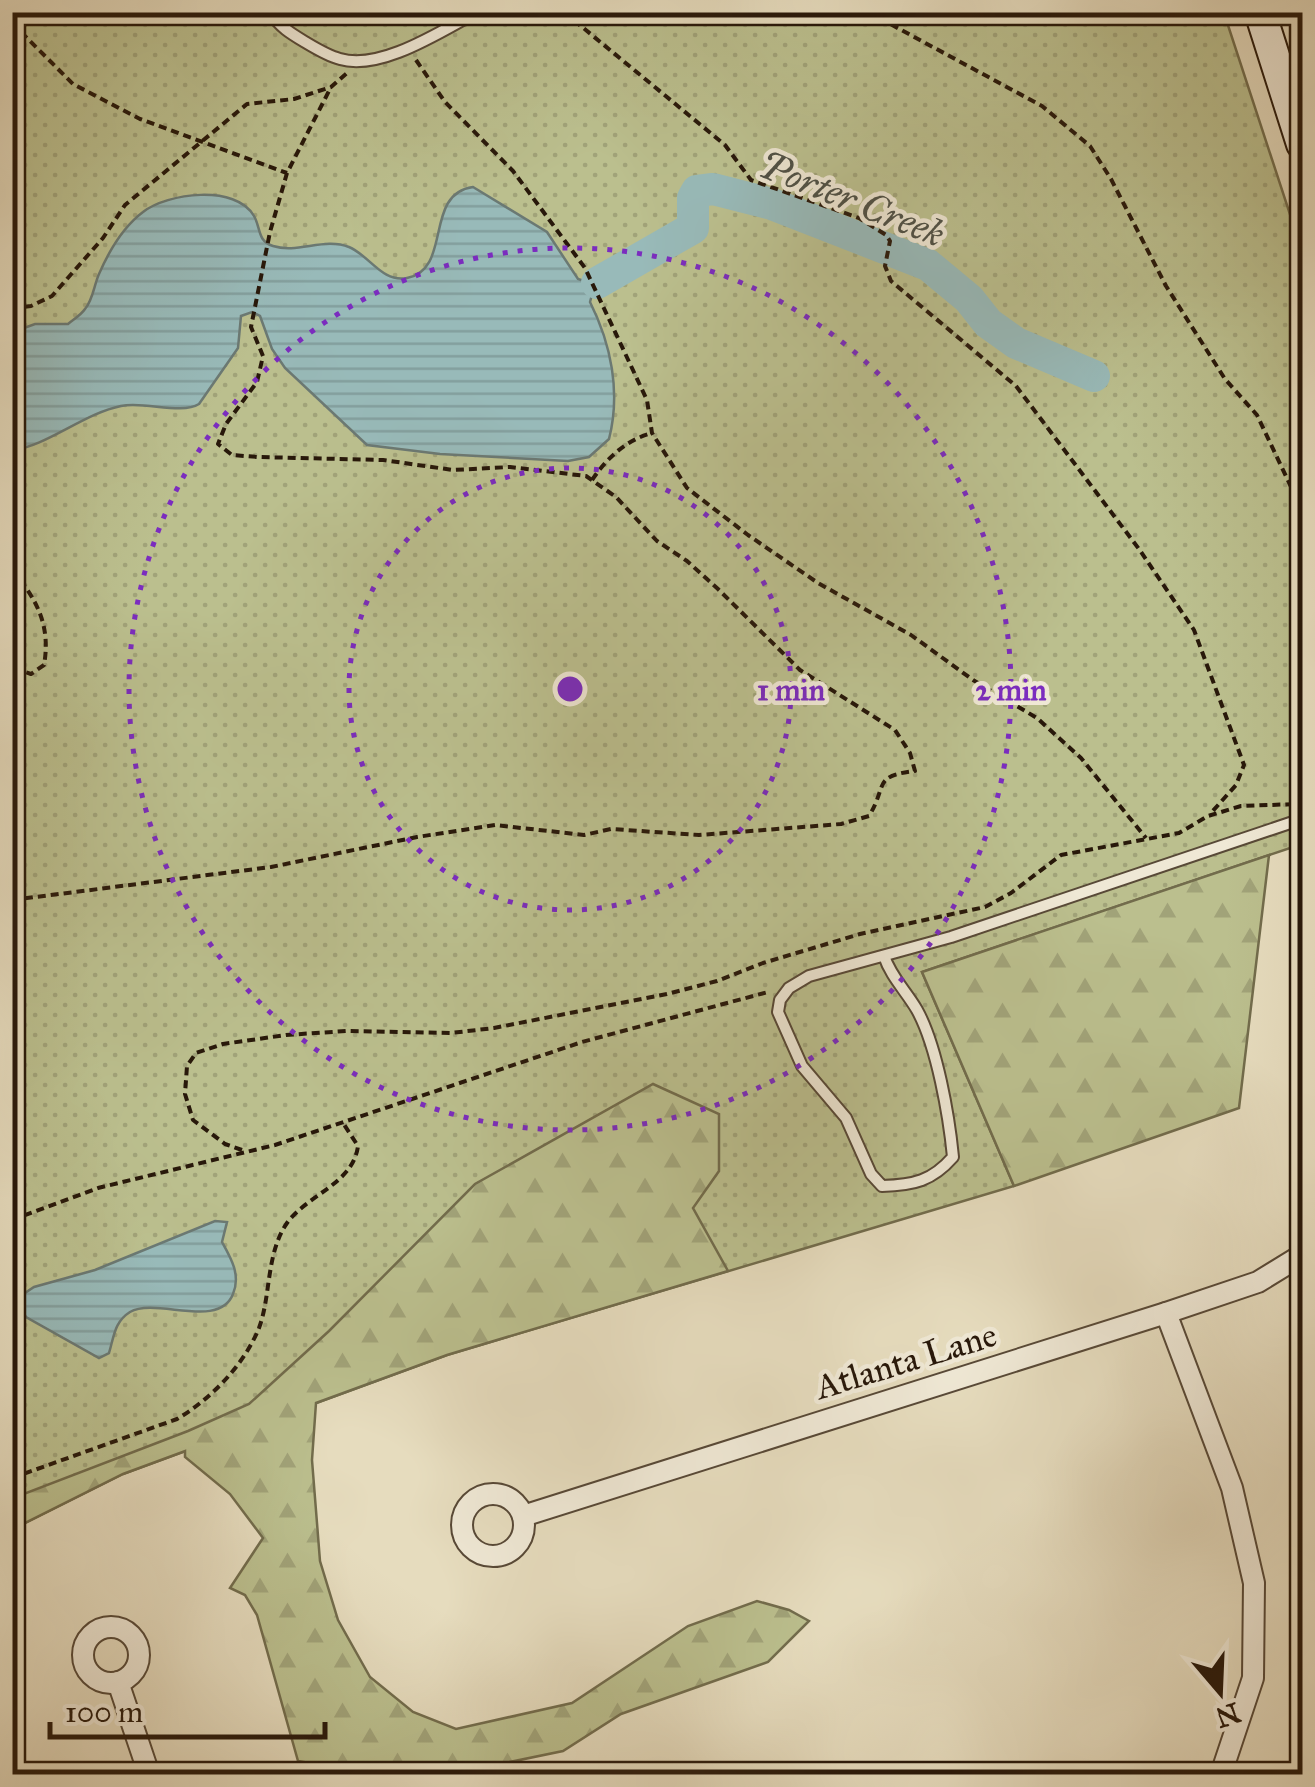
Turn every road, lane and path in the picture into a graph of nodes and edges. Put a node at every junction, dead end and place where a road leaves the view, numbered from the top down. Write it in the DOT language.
graph roads {
  1 [pos="270,12"];
  2 [pos="477,12"];
  3 [pos="564,12"];
  4 [pos="868,12"];
  5 [pos="1260,12"];
  6 [pos="12,23"];
  7 [pos="408,48"];
  8 [pos="199,141"];
  9 [pos="1302,144"];
  10 [pos="287,174"];
  11 [pos="12,308"];
  12 [pos="652,434"];
  13 [pos="592,480"];
  14 [pos="1302,510"];
  15 [pos="12,570"];
  16 [pos="12,662"];
  17 [pos="1302,804"];
  18 [pos="1208,816"];
  19 [pos="1302,819"];
  20 [pos="1146,838"];
  21 [pos="12,900"];
  22 [pos="884,956"];
  23 [pos="790,988"];
  24 [pos="343,1122"];
  25 [pos="242,1150"];
  26 [pos="12,1220"];
  27 [pos="1302,1255"];
  28 [pos="1166,1314"];
  29 [pos="12,1478"];
  30 [pos="523,1516"];
  31 [pos="118,1682"];
  32 [pos="149,1774"];
  33 [pos="1221,1774"];
  1 -- 7 [label="lane"];
  2 -- 7 [label="lane"];
  3 -- 18 [label="path"];
  4 -- 14 [label="path"];
  5 -- 9 [label="street"];
  6 -- 8 [label="path"];
  7 -- 12 [label="path"];
  8 -- 10 [label="path"];
  8 -- 10 [label="path"];
  8 -- 11 [label="path"];
  10 -- 13 [label="path"];
  12 -- 13 [label="path"];
  12 -- 20 [label="path"];
  13 -- 21 [label="path"];
  15 -- 16 [label="path"];
  17 -- 18 [label="path"];
  18 -- 20 [label="path"];
  19 -- 22 [label="lane"];
  20 -- 25 [label="path"];
  22 -- 23 [label="lane"];
  22 -- 23 [label="lane"];
  23 -- 24 [label="path"];
  24 -- 25 [label="path"];
  24 -- 29 [label="path"];
  25 -- 26 [label="path"];
  27 -- 28 [label="street, Atlanta Lane"];
  28 -- 30 [label="street, Atlanta Lane"];
  28 -- 33 [label="street"];
  31 -- 32 [label="street"];
}
